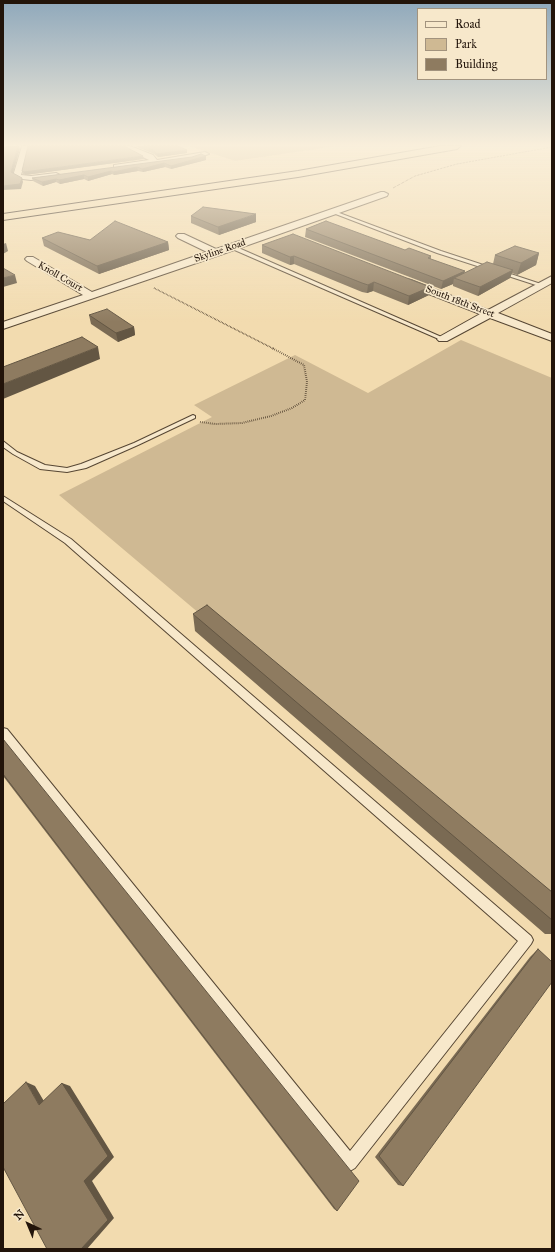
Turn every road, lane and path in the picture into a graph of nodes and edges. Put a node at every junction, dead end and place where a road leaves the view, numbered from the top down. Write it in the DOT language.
graph roads {
  1 [pos="34,204"];
  2 [pos="89,204"];
  3 [pos="355,204"];
  4 [pos="3,209"];
  5 [pos="334,212"];
  6 [pos="3,217"];
  7 [pos="278,232"];
  8 [pos="181,236"];
  9 [pos="292,237"];
  10 [pos="232,248"];
  11 [pos="217,253"];
  12 [pos="30,259"];
  13 [pos="401,279"];
  14 [pos="552,279"];
  15 [pos="541,285"];
  16 [pos="152,287"];
  17 [pos="91,295"];
  18 [pos="490,314"];
  19 [pos="3,326"];
  20 [pos="552,338"];
  21 [pos="443,339"];
  22 [pos="189,418"];
  23 [pos="3,443"];
  24 [pos="3,498"];
  25 [pos="3,732"];
  1 -- 4 [label="highway"];
  2 -- 6 [label="highway"];
  3 -- 5 [label="street, Skyline Road"];
  5 -- 7 [label="street, Skyline Road"];
  5 -- 15 [label="lane"];
  7 -- 9 [label="street"];
  7 -- 10 [label="street, Skyline Road"];
  8 -- 11 [label="street"];
  10 -- 11 [label="street, Skyline Road"];
  10 -- 21 [label="lane"];
  11 -- 17 [label="street, Skyline Road"];
  12 -- 17 [label="street, Knoll Court"];
  13 -- 18 [label="street, South 18th Street"];
  14 -- 15 [label="street"];
  15 -- 18 [label="street"];
  16 -- 22 [label="path"];
  17 -- 19 [label="street, Skyline Road"];
  18 -- 20 [label="street, South 18th Street"];
  18 -- 21 [label="street"];
  22 -- 23 [label="lane"];
  24 -- 25 [label="lane"];
}
